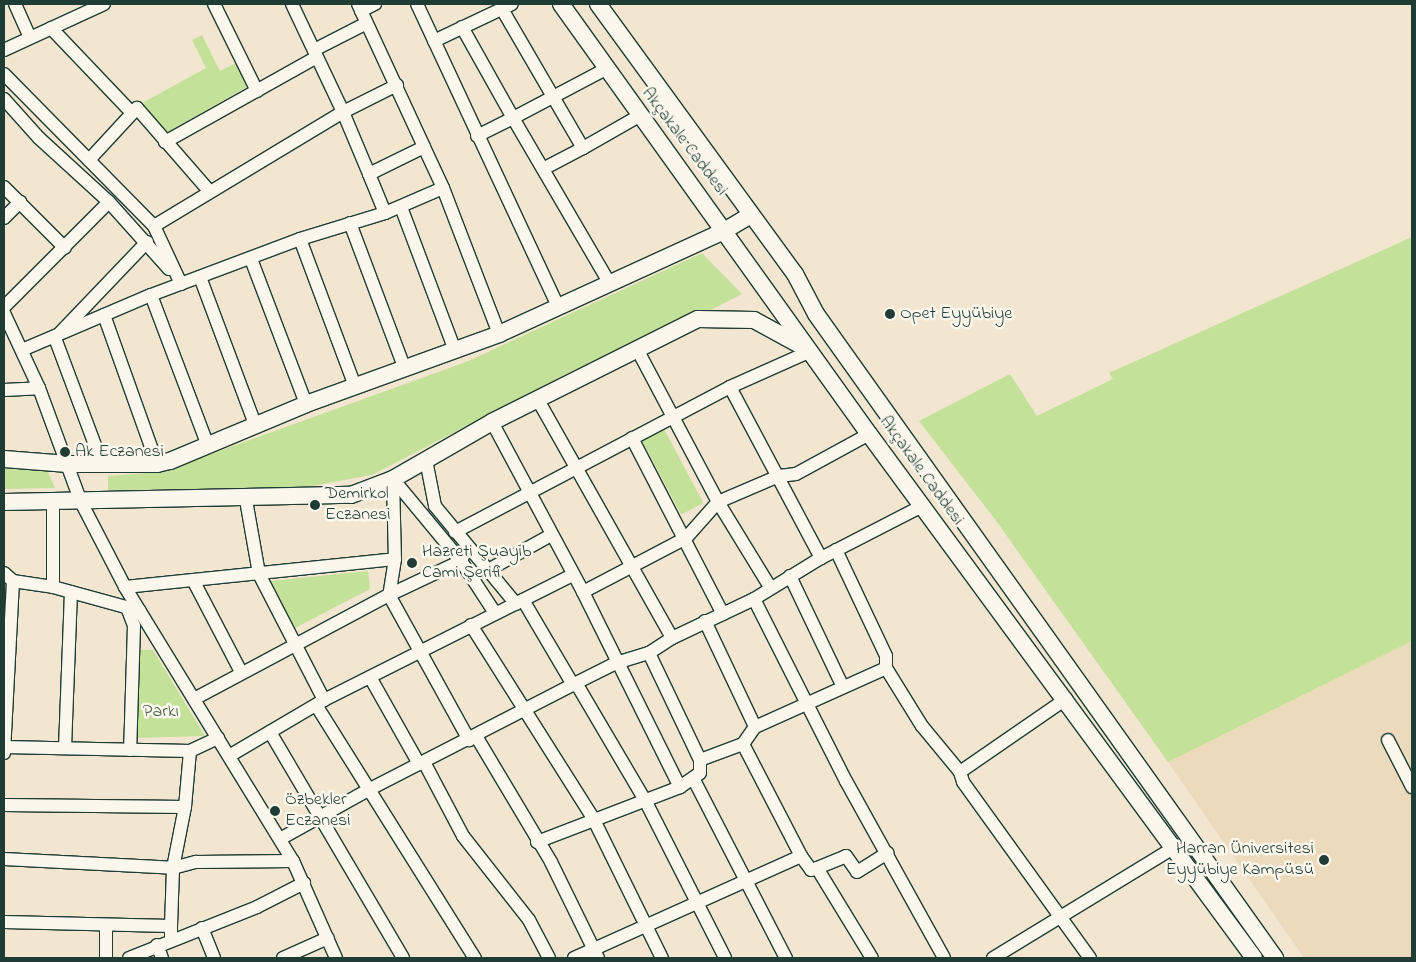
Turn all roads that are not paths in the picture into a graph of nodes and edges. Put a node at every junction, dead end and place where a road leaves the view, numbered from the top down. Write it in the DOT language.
graph roads {
  1 [pos="16,4"];
  2 [pos="104,4"];
  3 [pos="214,4"];
  4 [pos="292,4"];
  5 [pos="375,4"];
  6 [pos="417,4"];
  7 [pos="560,4"];
  8 [pos="598,4"];
  9 [pos="507,6"];
  10 [pos="359,7"];
  11 [pos="367,23"];
  12 [pos="462,27"];
  13 [pos="51,28"];
  14 [pos="30,37"];
  15 [pos="434,41"];
  16 [pos="4,50"];
  17 [pos="315,54"];
  18 [pos="606,69"];
  19 [pos="4,74"];
  20 [pos="397,85"];
  21 [pos="257,91"];
  22 [pos="554,97"];
  23 [pos="4,99"];
  24 [pos="132,112"];
  25 [pos="343,112"];
  26 [pos="639,116"];
  27 [pos="513,118"];
  28 [pos="477,136"];
  29 [pos="165,142"];
  30 [pos="424,147"];
  31 [pos="583,148"];
  32 [pos="89,160"];
  33 [pos="543,169"];
  34 [pos="369,174"];
  35 [pos="4,187"];
  36 [pos="443,188"];
  37 [pos="210,192"];
  38 [pos="20,202"];
  39 [pos="109,202"];
  40 [pos="401,207"];
  41 [pos="385,213"];
  42 [pos="751,215"];
  43 [pos="4,218"];
  44 [pos="350,223"];
  45 [pos="154,226"];
  46 [pos="724,231"];
  47 [pos="300,239"];
  48 [pos="147,242"];
  49 [pos="65,248"];
  50 [pos="251,259"];
  51 [pos="200,277"];
  52 [pos="180,284"];
  53 [pos="610,284"];
  54 [pos="151,295"];
  55 [pos="558,307"];
  56 [pos="4,314"];
  57 [pos="104,315"];
  58 [pos="499,334"];
  59 [pos="55,338"];
  60 [pos="637,349"];
  61 [pos="22,350"];
  62 [pos="455,351"];
  63 [pos="810,351"];
  64 [pos="404,369"];
  65 [pos="355,386"];
  66 [pos="730,387"];
  67 [pos="39,388"];
  68 [pos="4,390"];
  69 [pos="538,400"];
  70 [pos="306,404"];
  71 [pos="674,418"];
  72 [pos="492,422"];
  73 [pos="255,424"];
  74 [pos="870,434"];
  75 [pos="632,438"];
  76 [pos="207,443"];
  77 [pos="4,459"];
  78 [pos="426,460"];
  79 [pos="68,464"];
  80 [pos="102,464"];
  81 [pos="157,464"];
  82 [pos="575,469"];
  83 [pos="779,476"];
  84 [pos="393,479"];
  85 [pos="528,493"];
  86 [pos="246,500"];
  87 [pos="4,502"];
  88 [pos="53,502"];
  89 [pos="81,502"];
  90 [pos="718,502"];
  91 [pos="922,506"];
  92 [pos="455,532"];
  93 [pos="552,535"];
  94 [pos="686,538"];
  95 [pos="468,546"];
  96 [pos="836,550"];
  97 [pos="821,558"];
  98 [pos="395,559"];
  99 [pos="461,561"];
  100 [pos="630,566"];
  101 [pos="490,569"];
  102 [pos="259,574"];
  103 [pos="573,575"];
  104 [pos="790,576"];
  105 [pos="8,577"];
  106 [pos="193,580"];
  107 [pos="54,587"];
  108 [pos="126,587"];
  109 [pos="770,587"];
  110 [pos="71,592"];
  111 [pos="583,592"];
  112 [pos="389,595"];
  113 [pos="754,599"];
  114 [pos="520,602"];
  115 [pos="134,610"];
  116 [pos="495,613"];
  117 [pos="723,614"];
  118 [pos="705,621"];
  119 [pos="471,625"];
  120 [pos="7,635"];
  121 [pos="672,638"];
  122 [pos="295,645"];
  123 [pos="418,651"];
  124 [pos="649,653"];
  125 [pos="616,663"];
  126 [pos="886,668"];
  127 [pos="241,672"];
  128 [pos="370,677"];
  129 [pos="575,684"];
  130 [pos="842,686"];
  131 [pos="6,689"];
  132 [pos="194,699"];
  133 [pos="1066,699"];
  134 [pos="806,702"];
  135 [pos="320,703"];
  136 [pos="524,710"];
  137 [pos="755,727"];
  138 [pos="270,732"];
  139 [pos="218,738"];
  140 [pos="473,738"];
  141 [pos="1388,740"];
  142 [pos="743,744"];
  143 [pos="4,747"];
  144 [pos="65,748"];
  145 [pos="130,750"];
  146 [pos="190,751"];
  147 [pos="4,753"];
  148 [pos="229,756"];
  149 [pos="700,760"];
  150 [pos="422,763"];
  151 [pos="960,772"];
  152 [pos="693,778"];
  153 [pos="680,787"];
  154 [pos="1412,787"];
  155 [pos="370,788"];
  156 [pos="645,800"];
  157 [pos="4,805"];
  158 [pos="185,807"];
  159 [pos="321,818"];
  160 [pos="593,818"];
  161 [pos="280,839"];
  162 [pos="538,842"];
  163 [pos="1173,848"];
  164 [pos="887,853"];
  165 [pos="801,856"];
  166 [pos="4,860"];
  167 [pos="293,860"];
  168 [pos="173,868"];
  169 [pos="817,868"];
  170 [pos="745,880"];
  171 [pos="304,884"];
  172 [pos="696,903"];
  173 [pos="1059,915"];
  174 [pos="4,922"];
  175 [pos="106,926"];
  176 [pos="171,926"];
  177 [pos="202,928"];
  178 [pos="646,928"];
  179 [pos="328,938"];
  180 [pos="170,940"];
  181 [pos="157,946"];
  182 [pos="596,954"];
  183 [pos="106,958"];
  184 [pos="129,958"];
  185 [pos="162,958"];
  186 [pos="214,958"];
  187 [pos="283,958"];
  188 [pos="336,958"];
  189 [pos="403,958"];
  190 [pos="475,958"];
  191 [pos="549,958"];
  192 [pos="574,958"];
  193 [pos="662,958"];
  194 [pos="725,958"];
  195 [pos="786,958"];
  196 [pos="872,958"];
  197 [pos="944,958"];
  198 [pos="993,958"];
  199 [pos="1090,958"];
  200 [pos="1254,958"];
  201 [pos="1275,958"];
  1 -- 14 [label="street"];
  2 -- 13 [label="street"];
  3 -- 21 [label="street"];
  4 -- 17 [label="street"];
  5 -- 10 [label="street"];
  6 -- 15 [label="street"];
  7 -- 18 [label="main road, Akçakale Caddesi"];
  8 -- 42 [label="main road, Akçakale Caddesi"];
  9 -- 12 [label="street"];
  9 -- 22 [label="street"];
  10 -- 11 [label="street"];
  11 -- 17 [label="street"];
  11 -- 20 [label="street"];
  12 -- 15 [label="street"];
  12 -- 27 [label="street"];
  13 -- 14 [label="street"];
  13 -- 24 [label="street"];
  14 -- 16 [label="street"];
  15 -- 28 [label="street"];
  17 -- 21 [label="street"];
  17 -- 25 [label="street"];
  18 -- 22 [label="street"];
  18 -- 26 [label="main road, Akçakale Caddesi"];
  19 -- 32 [label="street"];
  20 -- 25 [label="street"];
  20 -- 30 [label="street"];
  21 -- 29 [label="street"];
  22 -- 27 [label="street"];
  22 -- 31 [label="street"];
  23 -- 39 [label="street"];
  24 -- 29 [label="street"];
  24 -- 32 [label="street"];
  25 -- 34 [label="street"];
  25 -- 37 [label="street"];
  26 -- 31 [label="street"];
  26 -- 46 [label="main road, Akçakale Caddesi"];
  27 -- 28 [label="street"];
  27 -- 33 [label="street"];
  28 -- 55 [label="street"];
  29 -- 37 [label="street"];
  30 -- 34 [label="street"];
  30 -- 36 [label="street"];
  31 -- 33 [label="street"];
  32 -- 45 [label="street"];
  33 -- 53 [label="street"];
  34 -- 41 [label="street"];
  35 -- 38 [label="street"];
  36 -- 40 [label="street"];
  36 -- 58 [label="street"];
  37 -- 45 [label="street"];
  38 -- 43 [label="street"];
  38 -- 49 [label="street"];
  39 -- 48 [label="street"];
  39 -- 49 [label="street"];
  40 -- 41 [label="street"];
  40 -- 62 [label="street"];
  41 -- 44 [label="street"];
  42 -- 46 [label="main road"];
  42 -- 201 [label="main road, Akçakale Caddesi"];
  44 -- 47 [label="street"];
  44 -- 64 [label="street"];
  45 -- 52 [label="street"];
  46 -- 53 [label="main road"];
  46 -- 63 [label="main road, Akçakale Caddesi"];
  47 -- 50 [label="street"];
  47 -- 65 [label="street"];
  48 -- 52 [label="street"];
  48 -- 59 [label="street"];
  49 -- 56 [label="street"];
  50 -- 51 [label="street"];
  50 -- 70 [label="street"];
  51 -- 52 [label="street"];
  51 -- 73 [label="street"];
  52 -- 54 [label="street"];
  53 -- 55 [label="main road"];
  54 -- 57 [label="street"];
  54 -- 76 [label="street"];
  55 -- 58 [label="main road"];
  56 -- 61 [label="street"];
  57 -- 59 [label="street"];
  57 -- 81 [label="street"];
  58 -- 62 [label="main road"];
  59 -- 61 [label="street"];
  59 -- 80 [label="street"];
  60 -- 63 [label="main road"];
  60 -- 69 [label="main road"];
  60 -- 71 [label="street"];
  61 -- 67 [label="street"];
  62 -- 64 [label="main road"];
  63 -- 66 [label="street"];
  63 -- 74 [label="main road, Akçakale Caddesi"];
  64 -- 65 [label="main road"];
  65 -- 70 [label="main road"];
  66 -- 71 [label="street"];
  66 -- 83 [label="street"];
  67 -- 68 [label="street"];
  67 -- 79 [label="street"];
  69 -- 72 [label="main road"];
  69 -- 82 [label="street"];
  70 -- 73 [label="main road"];
  71 -- 75 [label="street"];
  71 -- 90 [label="street"];
  72 -- 78 [label="main road"];
  72 -- 85 [label="street"];
  73 -- 76 [label="main road"];
  74 -- 83 [label="street"];
  74 -- 91 [label="main road, Akçakale Caddesi"];
  75 -- 82 [label="street"];
  75 -- 94 [label="street"];
  76 -- 81 [label="main road"];
  77 -- 79 [label="main road"];
  78 -- 84 [label="main road"];
  78 -- 92 [label="street"];
  79 -- 80 [label="main road"];
  79 -- 89 [label="street"];
  80 -- 81 [label="main road"];
  82 -- 85 [label="street"];
  82 -- 100 [label="street"];
  83 -- 90 [label="street"];
  83 -- 97 [label="street"];
  84 -- 86 [label="main road"];
  84 -- 98 [label="street"];
  84 -- 99 [label="street"];
  85 -- 92 [label="street"];
  85 -- 93 [label="street"];
  86 -- 89 [label="main road"];
  86 -- 102 [label="street"];
  87 -- 88 [label="main road"];
  88 -- 89 [label="main road"];
  88 -- 107 [label="street"];
  89 -- 108 [label="street"];
  90 -- 94 [label="street"];
  90 -- 109 [label="street"];
  91 -- 96 [label="street"];
  91 -- 133 [label="main road, Akçakale Caddesi"];
  92 -- 95 [label="street"];
  93 -- 101 [label="street"];
  93 -- 103 [label="street"];
  94 -- 100 [label="street"];
  94 -- 117 [label="street"];
  95 -- 99 [label="street"];
  95 -- 101 [label="street"];
  96 -- 97 [label="street"];
  96 -- 126 [label="street"];
  97 -- 104 [label="street"];
  98 -- 102 [label="street"];
  98 -- 112 [label="street"];
  99 -- 112 [label="street"];
  99 -- 116 [label="street"];
  100 -- 111 [label="street"];
  100 -- 121 [label="street"];
  101 -- 114 [label="street"];
  102 -- 106 [label="street"];
  102 -- 122 [label="street"];
  103 -- 111 [label="street"];
  103 -- 114 [label="street"];
  104 -- 109 [label="street"];
  104 -- 130 [label="street"];
  105 -- 107 [label="street"];
  105 -- 120 [label="street"];
  106 -- 108 [label="street"];
  106 -- 127 [label="street"];
  107 -- 110 [label="street"];
  108 -- 115 [label="street"];
  109 -- 113 [label="street"];
  110 -- 115 [label="street"];
  110 -- 144 [label="street"];
  111 -- 125 [label="street"];
  112 -- 122 [label="street"];
  112 -- 123 [label="street"];
  113 -- 117 [label="street"];
  113 -- 134 [label="street"];
  114 -- 116 [label="street"];
  114 -- 129 [label="street"];
  115 -- 132 [label="street"];
  115 -- 145 [label="street"];
  116 -- 119 [label="street"];
  117 -- 118 [label="street"];
  118 -- 121 [label="street"];
  118 -- 137 [label="street"];
  119 -- 123 [label="street"];
  119 -- 136 [label="street"];
  120 -- 131 [label="street"];
  121 -- 124 [label="street"];
  122 -- 127 [label="street"];
  122 -- 135 [label="street"];
  123 -- 128 [label="street"];
  123 -- 140 [label="street"];
  124 -- 125 [label="street"];
  124 -- 149 [label="street"];
  125 -- 129 [label="street"];
  125 -- 153 [label="street"];
  126 -- 130 [label="street"];
  126 -- 151 [label="street"];
  127 -- 132 [label="street"];
  128 -- 135 [label="street"];
  128 -- 150 [label="street"];
  129 -- 136 [label="street"];
  129 -- 156 [label="street"];
  130 -- 134 [label="street"];
  131 -- 143 [label="street"];
  132 -- 139 [label="street"];
  133 -- 151 [label="street"];
  133 -- 163 [label="main road, Akçakale Caddesi"];
  134 -- 137 [label="street"];
  134 -- 164 [label="street"];
  135 -- 138 [label="street"];
  135 -- 155 [label="street"];
  136 -- 140 [label="street"];
  136 -- 160 [label="street"];
  137 -- 142 [label="street"];
  138 -- 148 [label="street"];
  138 -- 159 [label="street"];
  139 -- 146 [label="street"];
  139 -- 148 [label="street"];
  140 -- 150 [label="street"];
  140 -- 162 [label="street"];
  141 -- 154 [label="street"];
  142 -- 149 [label="street"];
  142 -- 165 [label="street"];
  143 -- 144 [label="street"];
  143 -- 147 [label="street"];
  144 -- 145 [label="street"];
  145 -- 146 [label="street"];
  146 -- 158 [label="street"];
  148 -- 161 [label="street"];
  149 -- 152 [label="street"];
  150 -- 155 [label="street"];
  150 -- 191 [label="street"];
  151 -- 173 [label="street"];
  152 -- 153 [label="street"];
  152 -- 170 [label="street"];
  153 -- 156 [label="street"];
  155 -- 159 [label="street"];
  155 -- 190 [label="street"];
  156 -- 160 [label="street"];
  156 -- 172 [label="street"];
  157 -- 158 [label="street"];
  158 -- 168 [label="street"];
  159 -- 161 [label="street"];
  159 -- 189 [label="street"];
  160 -- 162 [label="street"];
  160 -- 178 [label="street"];
  161 -- 167 [label="street"];
  162 -- 182 [label="street"];
  163 -- 173 [label="street"];
  163 -- 200 [label="main road, Akçakale Caddesi"];
  164 -- 169 [label="street"];
  164 -- 197 [label="street"];
  165 -- 169 [label="street"];
  165 -- 170 [label="street"];
  166 -- 168 [label="street"];
  167 -- 168 [label="street"];
  167 -- 171 [label="street"];
  168 -- 176 [label="street"];
  169 -- 196 [label="street"];
  170 -- 172 [label="street"];
  170 -- 195 [label="street"];
  171 -- 177 [label="street"];
  171 -- 179 [label="street"];
  172 -- 178 [label="street"];
  172 -- 194 [label="street"];
  173 -- 198 [label="street"];
  173 -- 199 [label="street"];
  174 -- 175 [label="street"];
  175 -- 176 [label="street"];
  175 -- 183 [label="street"];
  176 -- 180 [label="street"];
  177 -- 180 [label="street"];
  177 -- 186 [label="street"];
  178 -- 182 [label="street"];
  178 -- 193 [label="street"];
  179 -- 187 [label="street"];
  179 -- 188 [label="street"];
  180 -- 181 [label="street"];
  181 -- 184 [label="street"];
  181 -- 185 [label="street"];
  182 -- 192 [label="street"];
}
